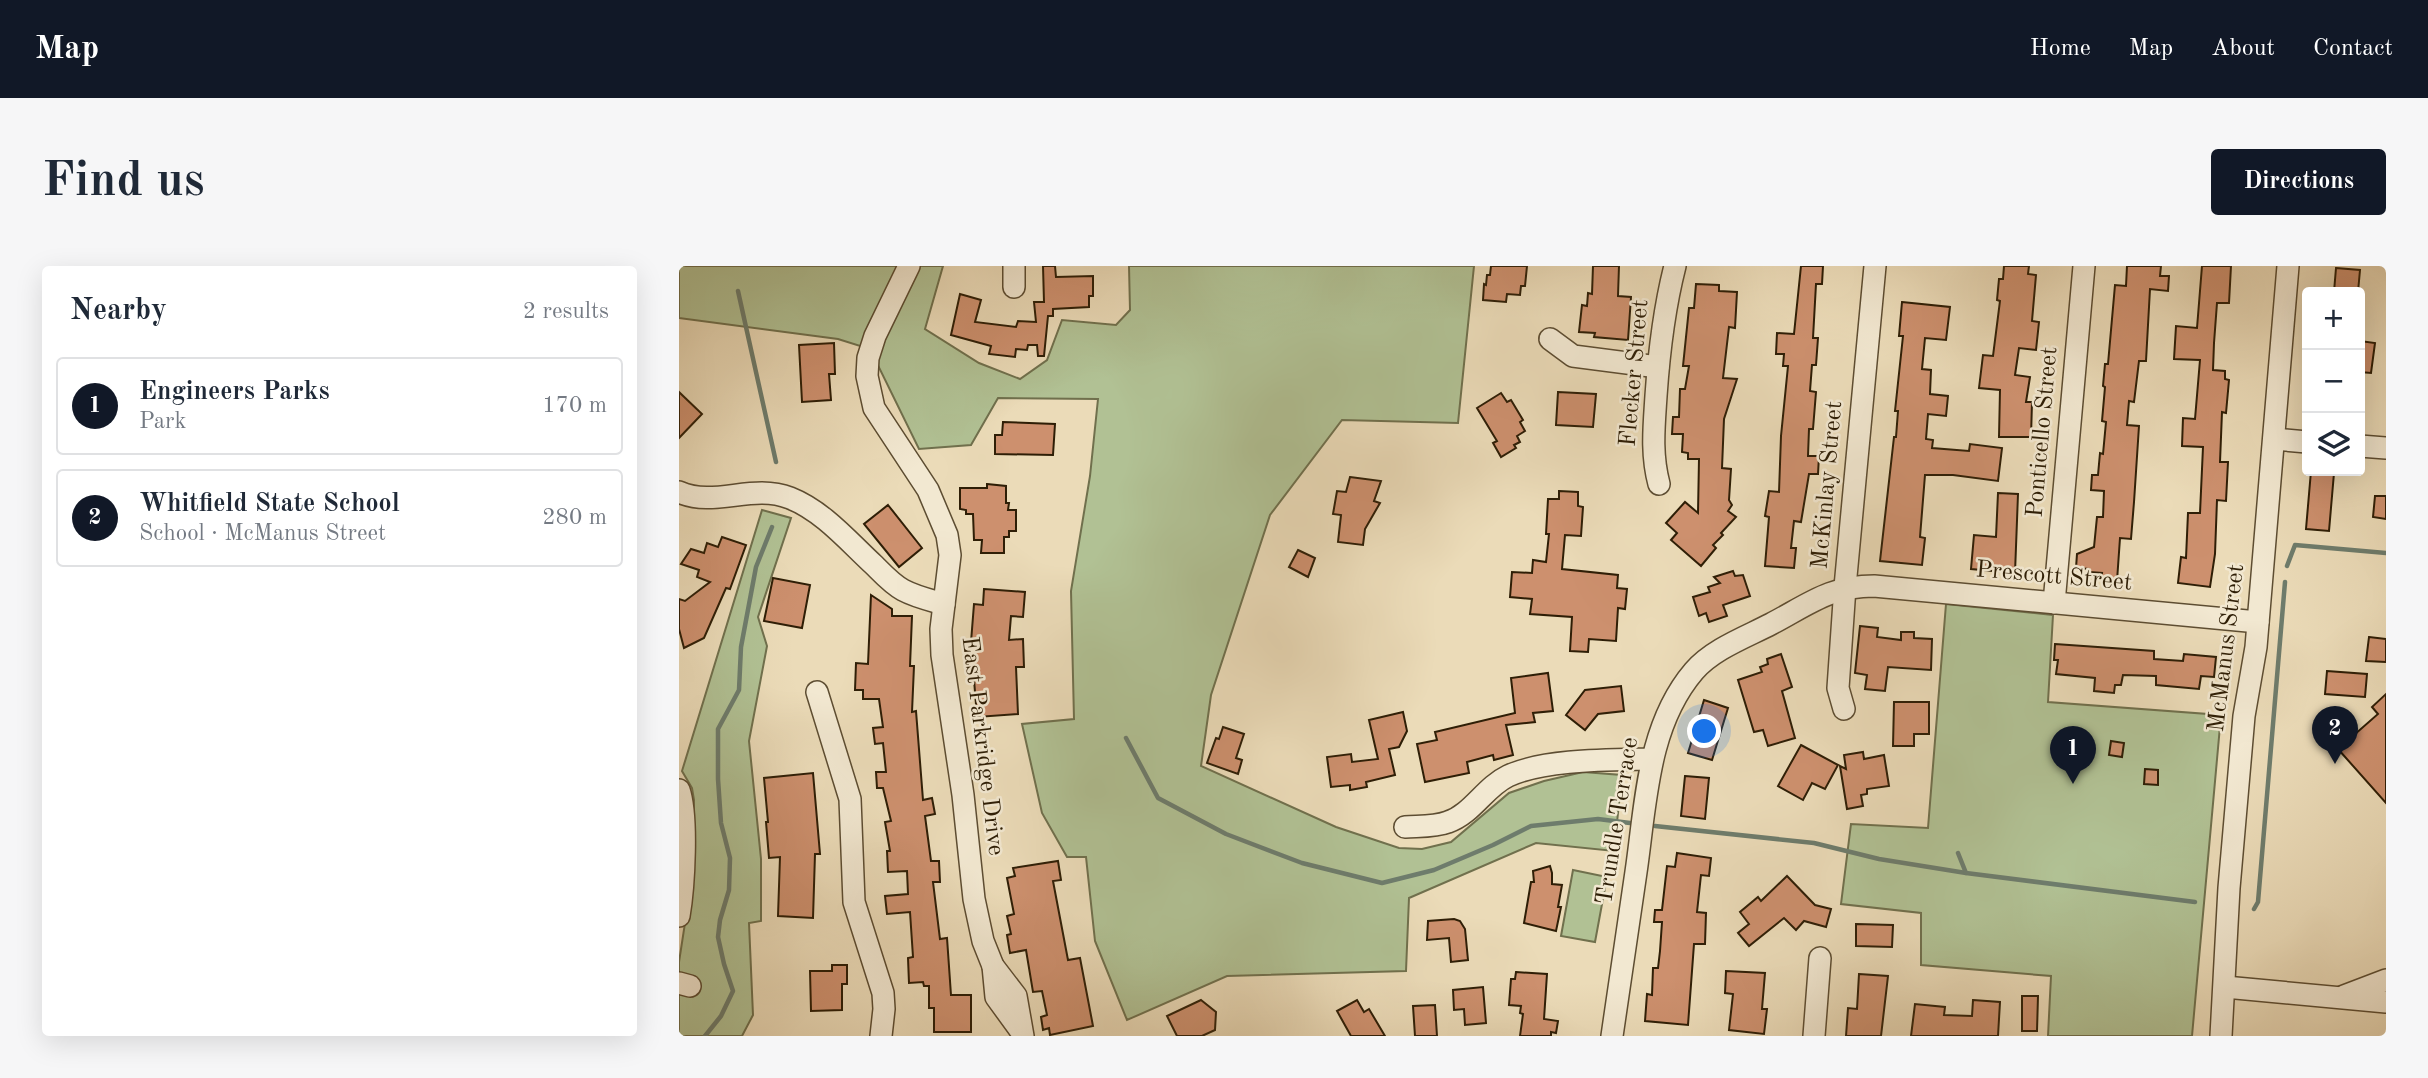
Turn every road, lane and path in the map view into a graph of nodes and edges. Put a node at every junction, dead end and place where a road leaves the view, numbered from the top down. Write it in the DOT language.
graph roads {
  1 [pos="909,266"];
  2 [pos="1675,266"];
  3 [pos="1875,266"];
  4 [pos="2084,266"];
  5 [pos="2288,266"];
  6 [pos="1550,339"];
  7 [pos="1658,367"];
  8 [pos="2273,439"];
  9 [pos="2302,442"];
  10 [pos="2365,446"];
  11 [pos="2386,448"];
  12 [pos="1659,484"];
  13 [pos="679,492"];
  14 [pos="1845,587"];
  15 [pos="2054,603"];
  16 [pos="944,604"];
  17 [pos="2258,622"];
  18 [pos="817,692"];
  19 [pos="1844,709"];
  20 [pos="1652,759"];
  21 [pos="679,789"];
  22 [pos="1405,827"];
  23 [pos="679,916"];
  24 [pos="1820,958"];
  25 [pos="2386,980"];
  26 [pos="2225,987"];
  27 [pos="2338,998"];
  28 [pos="2386,1002"];
  29 [pos="1022,1033"];
  30 [pos="881,1036"];
  31 [pos="1612,1036"];
  32 [pos="1814,1036"];
  33 [pos="2221,1036"];
  1 -- 16 [label="street, East Parkridge Drive"];
  2 -- 7 [label="street, Flecker Street"];
  3 -- 14 [label="street, McKinlay Street"];
  4 -- 15 [label="street, Ponticello Street"];
  5 -- 8 [label="street, McManus Street"];
  6 -- 7 [label="street"];
  7 -- 12 [label="street, Flecker Street"];
  8 -- 9 [label="street"];
  8 -- 17 [label="street, McManus Street"];
  10 -- 11 [label="street"];
  13 -- 16 [label="street"];
  14 -- 15 [label="street, Prescott Street"];
  14 -- 19 [label="street, McKinlay Street"];
  14 -- 20 [label="street, Trundle Terrace"];
  15 -- 17 [label="street, Prescott Street"];
  16 -- 29 [label="street, East Parkridge Drive"];
  17 -- 26 [label="street, McManus Street"];
  18 -- 30 [label="street"];
  20 -- 22 [label="street"];
  20 -- 31 [label="street, Trundle Terrace"];
  21 -- 23 [label="street"];
  24 -- 32 [label="street"];
  25 -- 27 [label="street"];
  26 -- 27 [label="street"];
  26 -- 33 [label="street, McManus Street"];
  27 -- 28 [label="street"];
}
